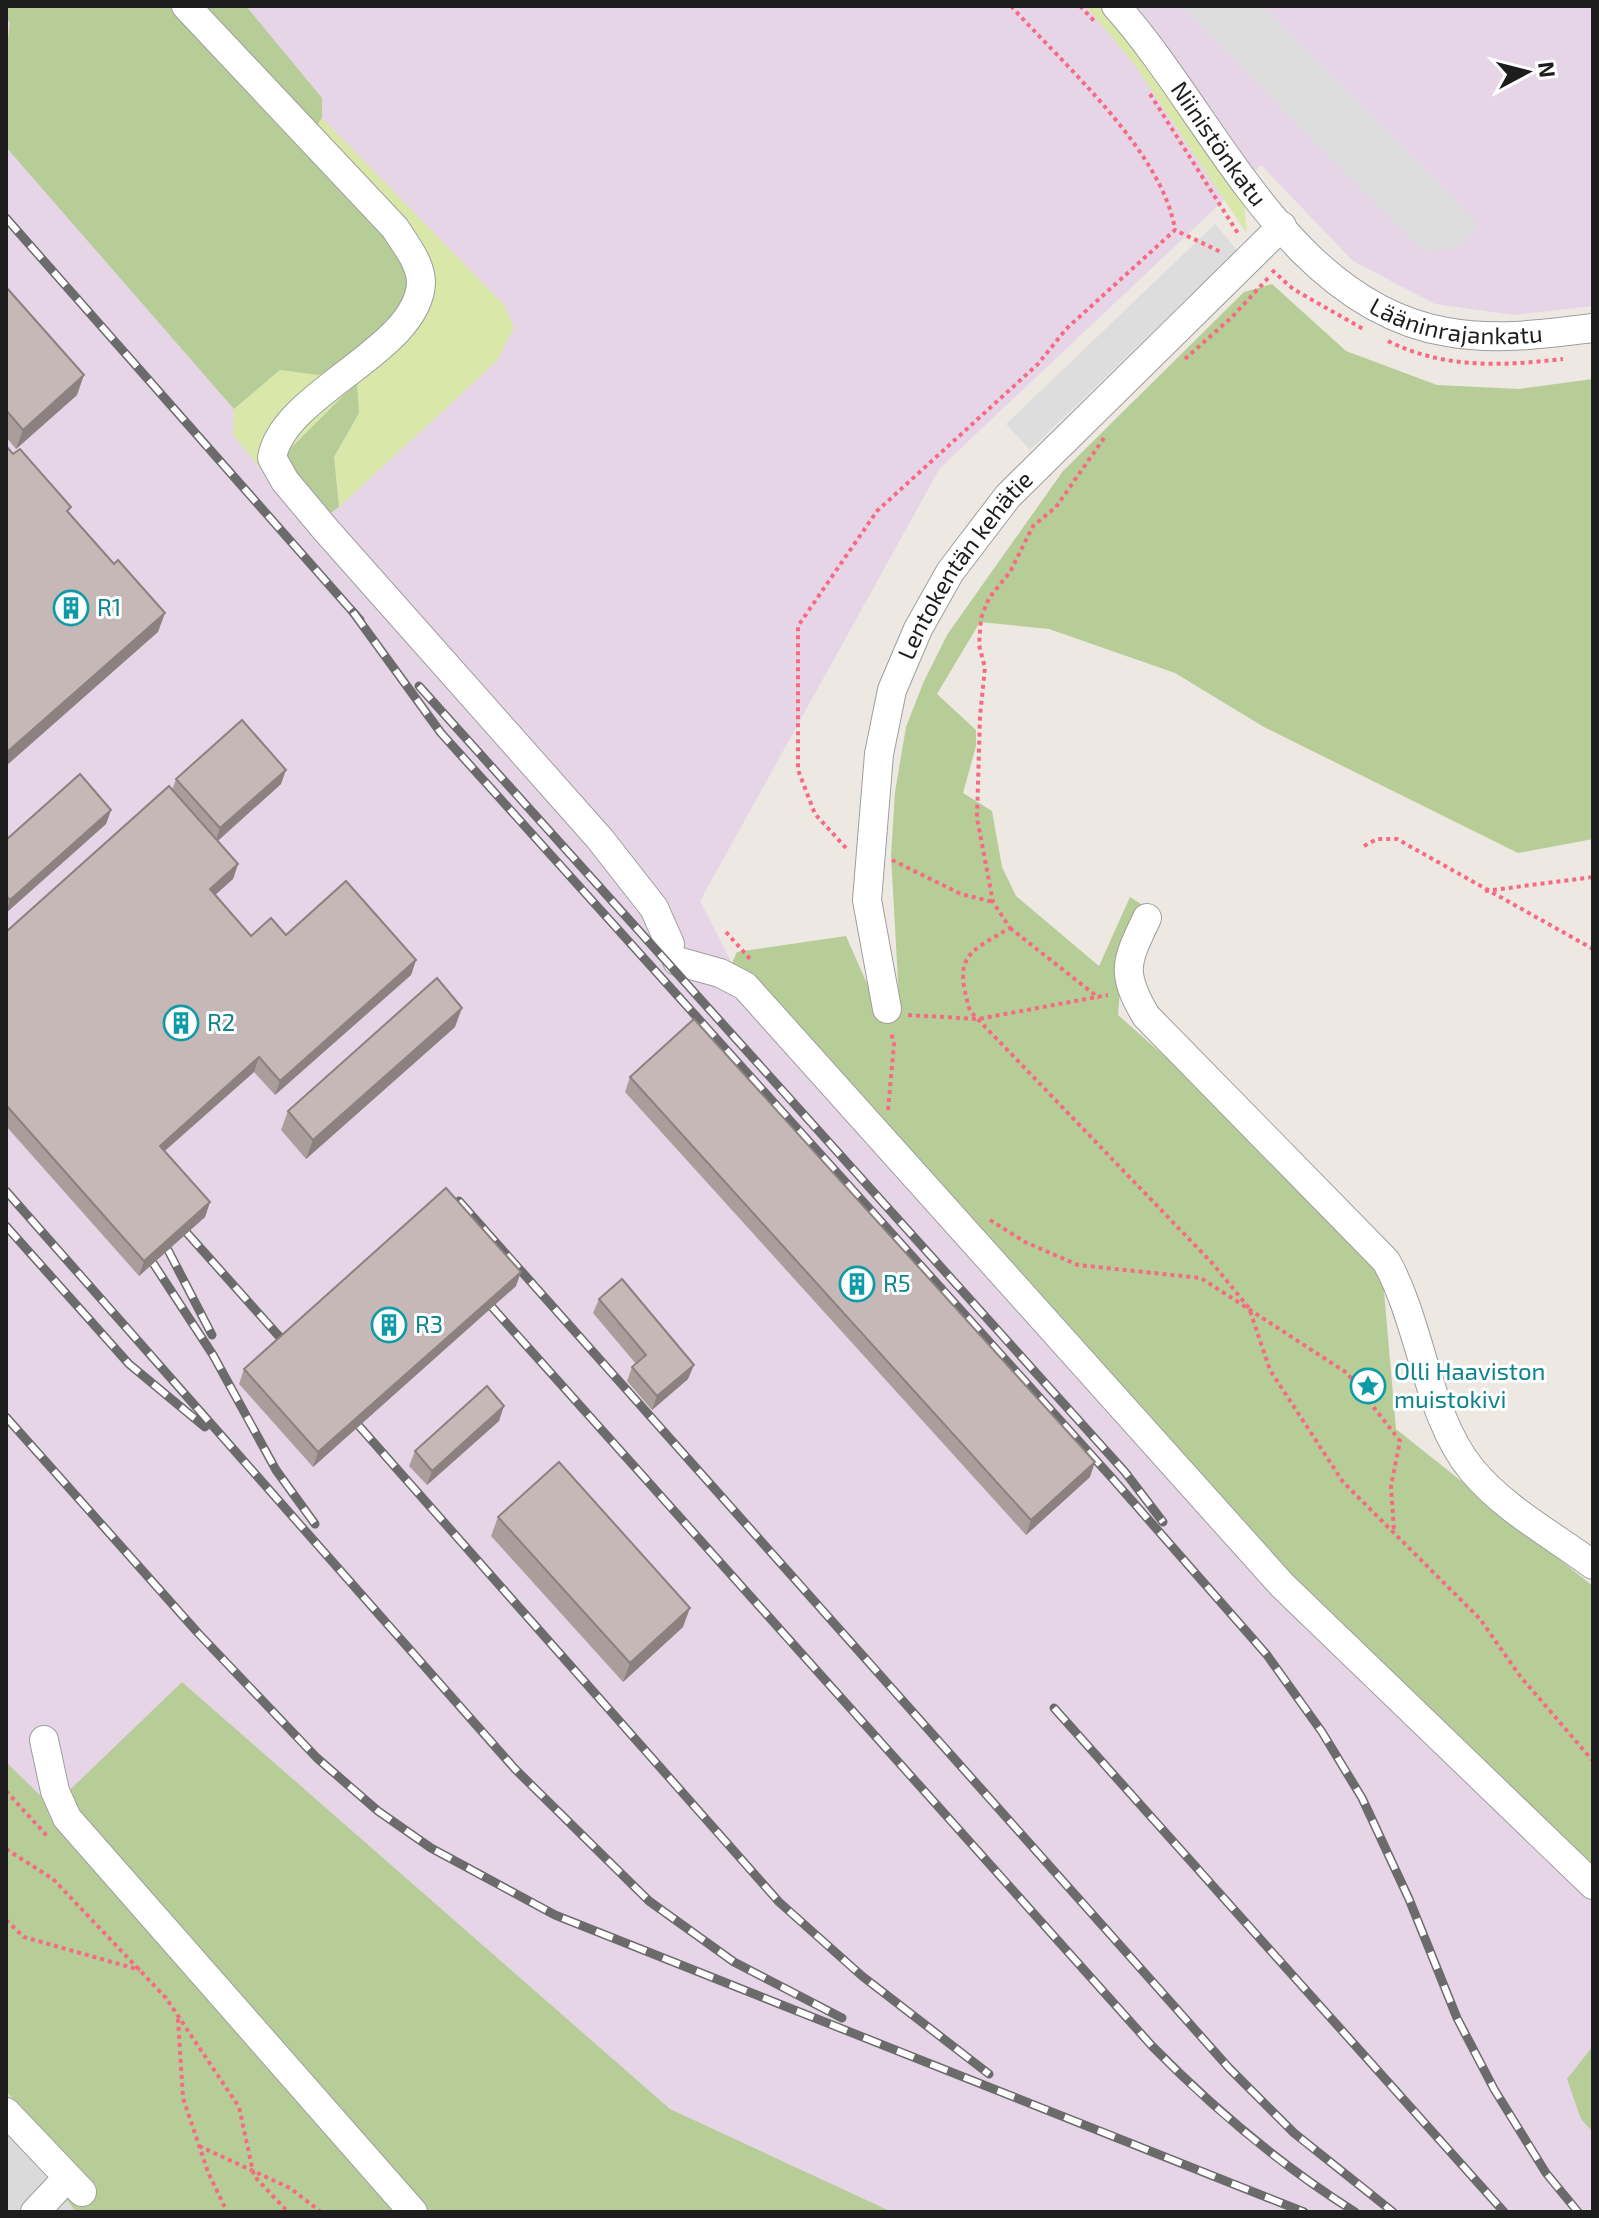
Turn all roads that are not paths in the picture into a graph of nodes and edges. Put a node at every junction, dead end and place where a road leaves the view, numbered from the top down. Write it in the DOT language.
graph roads {
  1 [pos="186,6"];
  2 [pos="1116,6"];
  3 [pos="1282,226"];
  4 [pos="1331,274"];
  5 [pos="1593,328"];
  6 [pos="1147,918"];
  7 [pos="887,1009"];
  8 [pos="1593,1565"];
  9 [pos="44,1740"];
  10 [pos="1593,1885"];
  11 [pos="6,2112"];
  12 [pos="35,2212"];
  13 [pos="413,2212"];
  1 -- 10 [label="street"];
  2 -- 3 [label="street, Niinistönkatu"];
  3 -- 4 [label="street, Niinistönkatu"];
  3 -- 7 [label="street, Lentokentän kehätie"];
  4 -- 5 [label="street, Lääninrajankatu"];
  6 -- 8 [label="street"];
  9 -- 13 [label="street"];
  11 -- 12 [label="street"];
}
